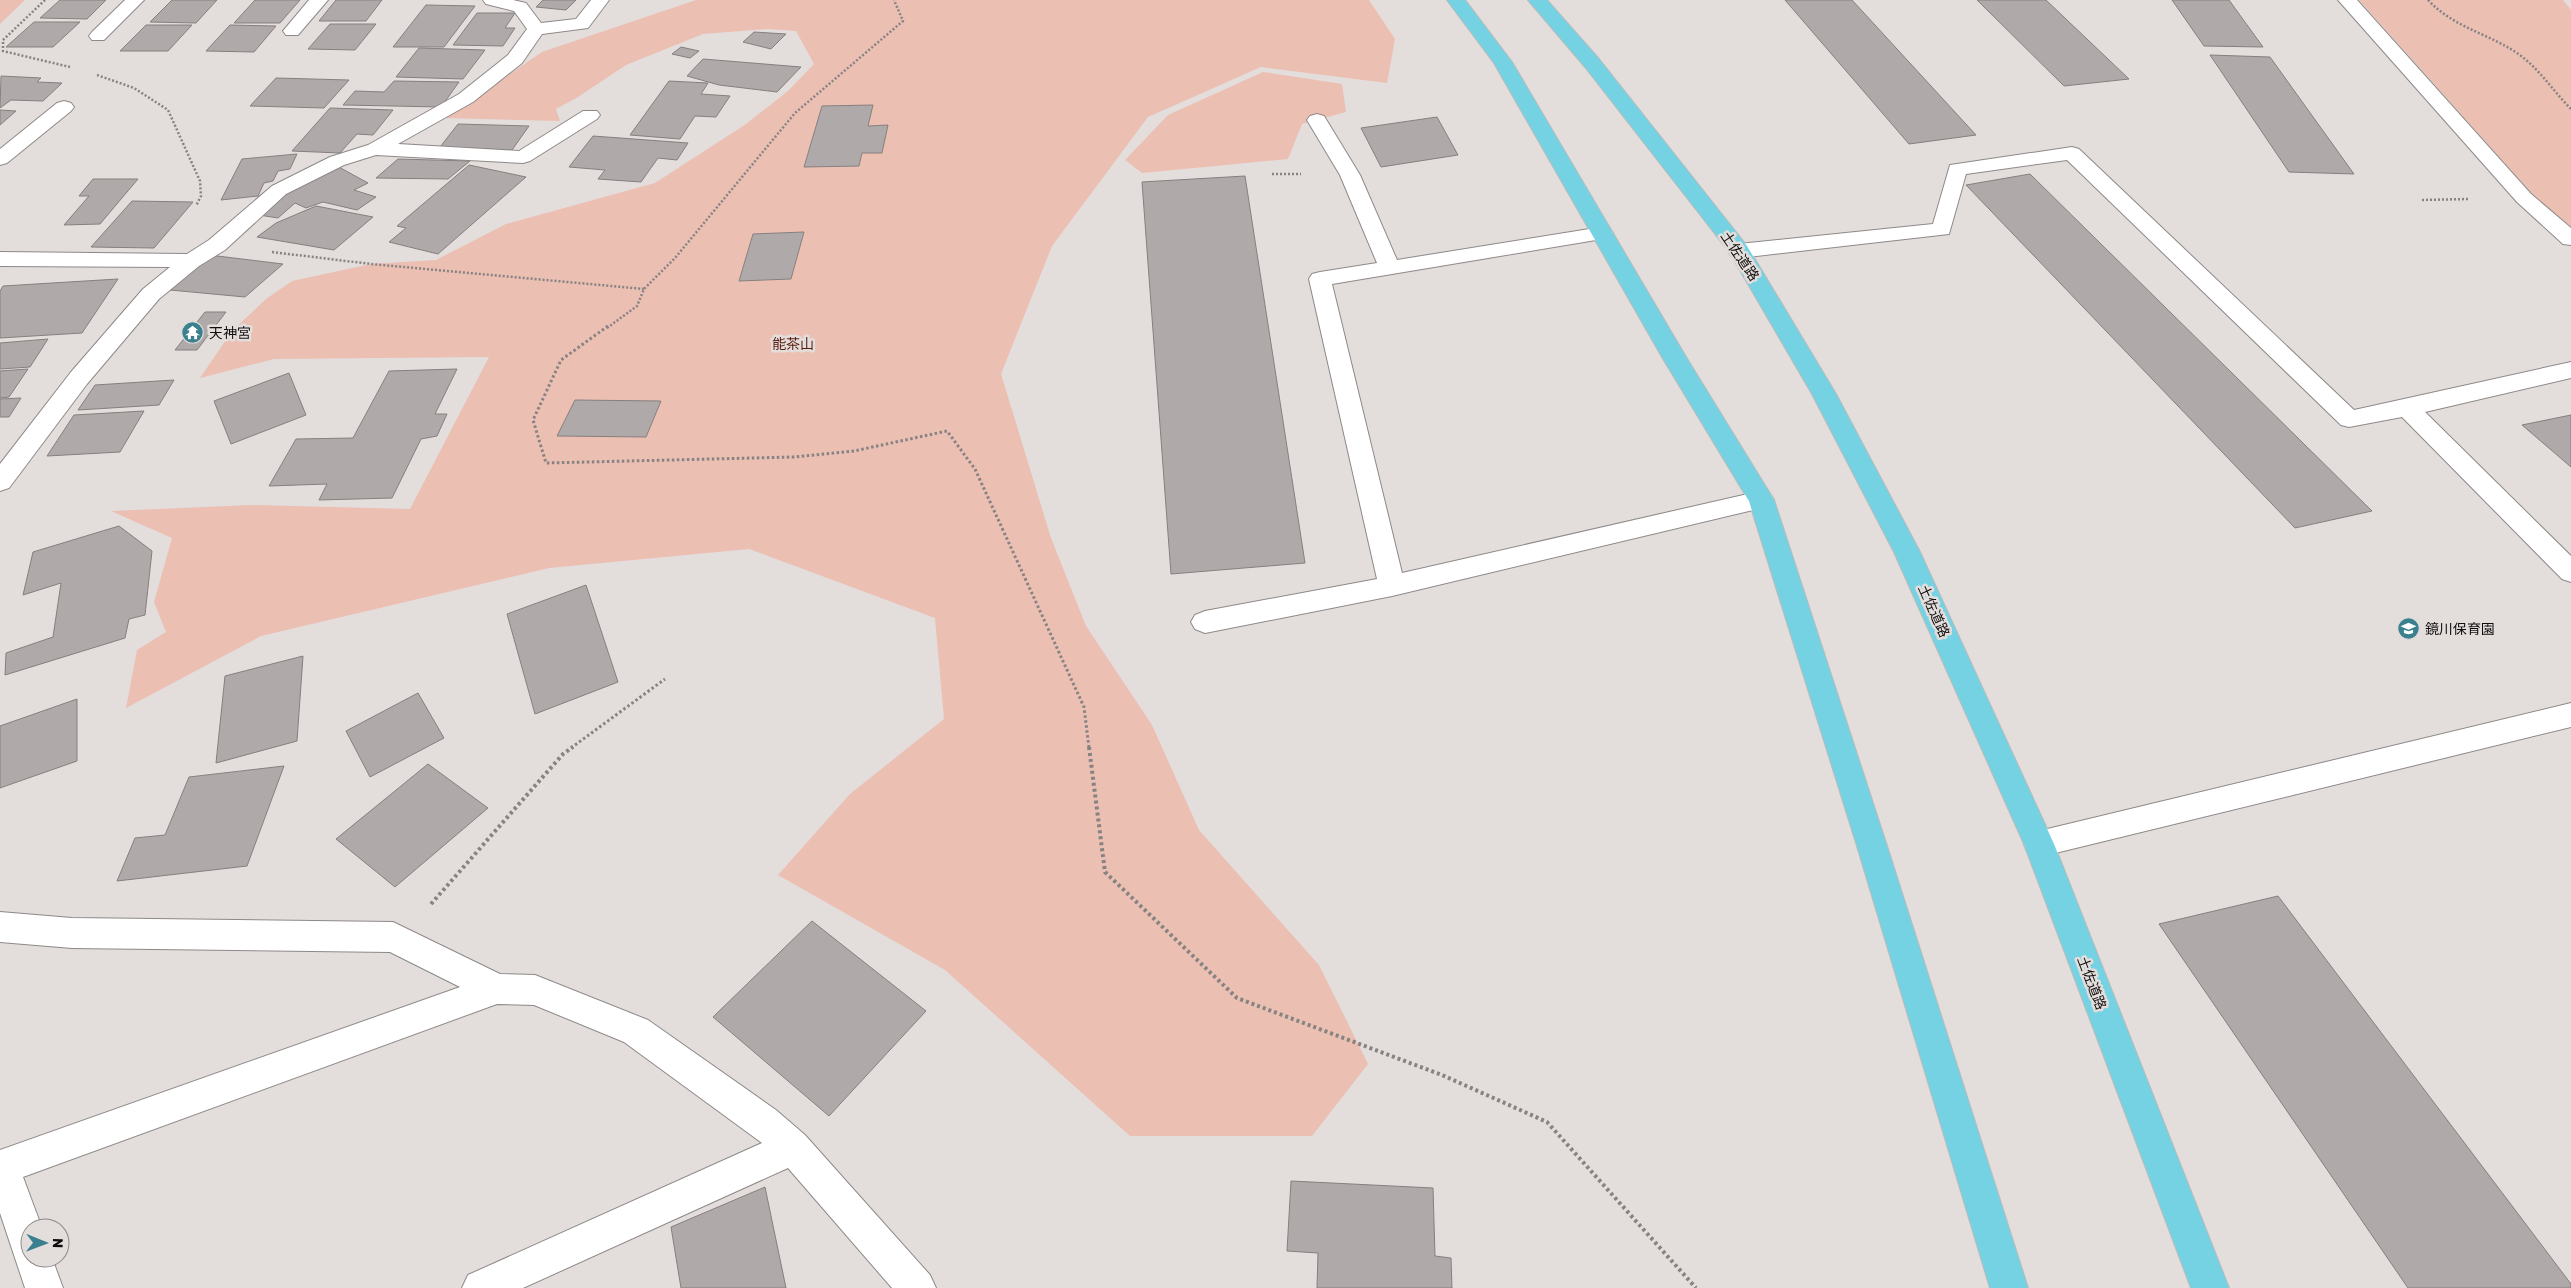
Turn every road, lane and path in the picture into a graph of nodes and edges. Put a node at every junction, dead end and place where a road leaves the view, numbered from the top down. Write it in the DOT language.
graph roads {
  1 [pos="45,0"];
  2 [pos="135,0"];
  3 [pos="319,0"];
  4 [pos="492,0"];
  5 [pos="600,0"];
  6 [pos="894,0"];
  7 [pos="1456,0"];
  8 [pos="1537,0"];
  9 [pos="2348,0"];
  10 [pos="2428,0"];
  11 [pos="536,29"];
  12 [pos="292,31"];
  13 [pos="98,36"];
  14 [pos="77,69"];
  15 [pos="94,73"];
  16 [pos="64,107"];
  17 [pos="2571,109"];
  18 [pos="590,115"];
  19 [pos="1317,120"];
  20 [pos="375,149"];
  21 [pos="0,159"];
  22 [pos="1602,233"];
  23 [pos="2571,239"];
  24 [pos="217,245"];
  25 [pos="1739,251"];
  26 [pos="0,259"];
  27 [pos="164,261"];
  28 [pos="191,261"];
  29 [pos="1390,268"];
  30 [pos="644,289"];
  31 [pos="2571,370"];
  32 [pos="2406,408"];
  33 [pos="0,482"];
  34 [pos="1761,500"];
  35 [pos="2571,572"];
  36 [pos="1392,586"];
  37 [pos="1204,622"];
  38 [pos="665,679"];
  39 [pos="2571,715"];
  40 [pos="2038,844"];
  41 [pos="0,927"];
  42 [pos="393,937"];
  43 [pos="497,989"];
  44 [pos="793,1147"];
  45 [pos="1,1167"];
  46 [pos="20,1219"];
  47 [pos="37,1268"];
  48 [pos="44,1288"];
  49 [pos="481,1288"];
  50 [pos="917,1288"];
  51 [pos="1696,1288"];
  52 [pos="2009,1288"];
  53 [pos="2210,1288"];
  1 -- 14 [label="path"];
  2 -- 13 [label="street"];
  3 -- 12 [label="street"];
  4 -- 11 [label="street"];
  5 -- 11 [label="street"];
  6 -- 30 [label="path"];
  7 -- 22 [label="highway"];
  8 -- 25 [label="highway, 土佐道路"];
  9 -- 23 [label="street"];
  10 -- 17 [label="path"];
  11 -- 20 [label="street"];
  15 -- 27 [label="path"];
  16 -- 21 [label="street"];
  18 -- 20 [label="street"];
  19 -- 29 [label="street"];
  20 -- 24 [label="street"];
  22 -- 29 [label="street"];
  22 -- 34 [label="highway"];
  24 -- 28 [label="street"];
  24 -- 30 [label="path"];
  25 -- 32 [label="street"];
  25 -- 40 [label="highway, 土佐道路"];
  26 -- 27 [label="street"];
  27 -- 28 [label="street"];
  28 -- 33 [label="street"];
  29 -- 36 [label="street"];
  30 -- 51 [label="path"];
  31 -- 32 [label="street"];
  32 -- 35 [label="street"];
  34 -- 36 [label="street"];
  34 -- 52 [label="highway"];
  36 -- 37 [label="street"];
  38 -- 42 [label="path"];
  39 -- 40 [label="street"];
  40 -- 53 [label="highway, 土佐道路"];
  41 -- 42 [label="street"];
  42 -- 43 [label="street"];
  43 -- 44 [label="street"];
  43 -- 45 [label="street"];
  44 -- 49 [label="street"];
  44 -- 50 [label="street"];
  45 -- 46 [label="street"];
  47 -- 48 [label="street"];
}
